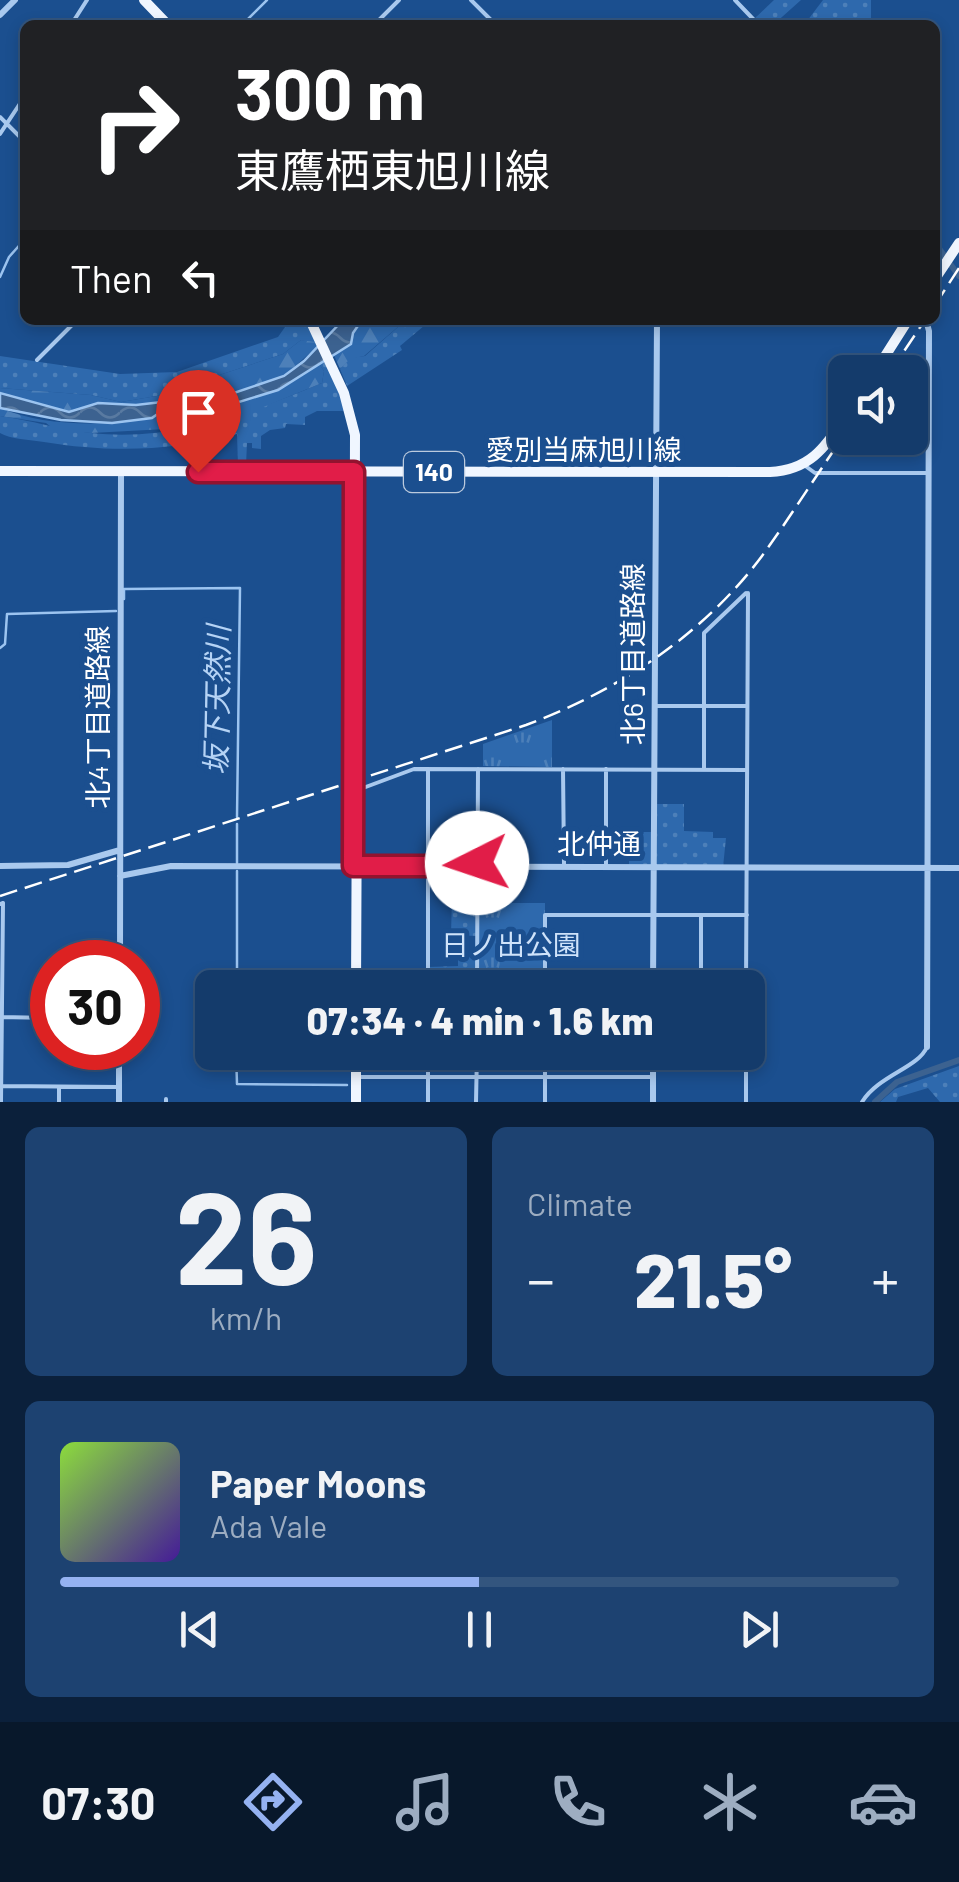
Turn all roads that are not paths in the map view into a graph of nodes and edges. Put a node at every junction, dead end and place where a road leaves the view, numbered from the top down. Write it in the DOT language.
graph roads {
  1 [pos="15,0"];
  2 [pos="146,0"];
  3 [pos="399,0"];
  4 [pos="472,0"];
  5 [pos="735,0"];
  6 [pos="0,15"];
  7 [pos="165,20"];
  8 [pos="379,20"];
  9 [pos="491,20"];
  10 [pos="755,20"];
  11 [pos="20,104"];
  12 [pos="0,117"];
  13 [pos="7,124"];
  14 [pos="0,134"];
  15 [pos="20,137"];
  16 [pos="957,246"];
  17 [pos="940,272"];
  18 [pos="71,325"];
  19 [pos="314,325"];
  20 [pos="656,325"];
  21 [pos="905,325"];
  22 [pos="927,325"];
  23 [pos="886,355"];
  24 [pos="37,360"];
  25 [pos="828,443"];
  26 [pos="804,465"];
  27 [pos="0,471"];
  28 [pos="121,472"];
  29 [pos="356,472"];
  30 [pos="656,473"];
  31 [pos="929,473"];
  32 [pos="655,706"];
  33 [pos="704,706"];
  34 [pos="747,706"];
  35 [pos="428,769"];
  36 [pos="478,769"];
  37 [pos="563,769"];
  38 [pos="606,769"];
  39 [pos="654,769"];
  40 [pos="704,770"];
  41 [pos="747,770"];
  42 [pos="355,781"];
  43 [pos="357,844"];
  44 [pos="120,850"];
  45 [pos="0,866"];
  46 [pos="355,866"];
  47 [pos="428,866"];
  48 [pos="477,866"];
  49 [pos="564,867"];
  50 [pos="606,867"];
  51 [pos="654,867"];
  52 [pos="747,867"];
  53 [pos="927,868"];
  54 [pos="959,868"];
  55 [pos="120,876"];
  56 [pos="0,904"];
  57 [pos="654,915"];
  58 [pos="701,916"];
  59 [pos="746,916"];
  60 [pos="2,936"];
  61 [pos="120,940"];
  62 [pos="355,970"];
  63 [pos="428,970"];
  64 [pos="477,970"];
  65 [pos="545,970"];
  66 [pos="654,970"];
  67 [pos="701,970"];
  68 [pos="746,970"];
  69 [pos="1,972"];
  70 [pos="2,995"];
  71 [pos="1,1017"];
  72 [pos="30,1018"];
  73 [pos="1,1040"];
  74 [pos="927,1047"];
  75 [pos="1,1064"];
  76 [pos="120,1070"];
  77 [pos="354,1070"];
  78 [pos="428,1070"];
  79 [pos="476,1070"];
  80 [pos="545,1070"];
  81 [pos="653,1070"];
  82 [pos="746,1070"];
  83 [pos="354,1076"];
  84 [pos="476,1076"];
  85 [pos="428,1077"];
  86 [pos="545,1077"];
  87 [pos="653,1077"];
  88 [pos="1,1086"];
  89 [pos="59,1087"];
  90 [pos="120,1087"];
  91 [pos="1,1102"];
  92 [pos="59,1102"];
  93 [pos="119,1102"];
  94 [pos="354,1102"];
  95 [pos="428,1102"];
  96 [pos="476,1102"];
  97 [pos="545,1102"];
  98 [pos="653,1102"];
  99 [pos="746,1102"];
  100 [pos="862,1102"];
  1 -- 6 [label="street"];
  2 -- 7 [label="main road"];
  3 -- 8 [label="street"];
  4 -- 9 [label="street"];
  5 -- 10 [label="street"];
  11 -- 13 [label="street"];
  12 -- 13 [label="street"];
  13 -- 14 [label="street"];
  13 -- 15 [label="street"];
  16 -- 17 [label="main road"];
  18 -- 24 [label="street"];
  19 -- 29 [label="main road"];
  20 -- 30 [label="street, 北6丁目道路線"];
  21 -- 23 [label="main road"];
  22 -- 31 [label="street"];
  25 -- 26 [label="main road"];
  26 -- 30 [label="main road, 愛別当麻旭川線 / 140"];
  26 -- 31 [label="street"];
  27 -- 28 [label="main road, 愛別当麻旭川線 / 140"];
  28 -- 29 [label="main road, 愛別当麻旭川線 / 140"];
  28 -- 44 [label="street, 北4丁目道路線"];
  29 -- 30 [label="main road, 愛別当麻旭川線 / 140"];
  29 -- 42 [label="main road"];
  30 -- 32 [label="street, 北6丁目道路線"];
  31 -- 53 [label="street"];
  32 -- 33 [label="street"];
  32 -- 39 [label="street, 北6丁目道路線"];
  33 -- 34 [label="street"];
  33 -- 34 [label="street"];
  33 -- 40 [label="street"];
  34 -- 41 [label="street"];
  35 -- 36 [label="street"];
  35 -- 43 [label="street"];
  35 -- 47 [label="street"];
  36 -- 37 [label="street"];
  36 -- 48 [label="street"];
  37 -- 38 [label="street"];
  37 -- 49 [label="street"];
  38 -- 39 [label="street"];
  38 -- 50 [label="street"];
  39 -- 40 [label="street"];
  39 -- 51 [label="street, 北6丁目道路線"];
  40 -- 41 [label="street"];
  41 -- 52 [label="street"];
  42 -- 43 [label="main road"];
  42 -- 46 [label="main road"];
  43 -- 46 [label="main road"];
  44 -- 45 [label="street"];
  44 -- 55 [label="street, 北4丁目道路線"];
  46 -- 47 [label="street, 北仲通"];
  46 -- 55 [label="street, 北仲通"];
  46 -- 62 [label="main road"];
  47 -- 48 [label="street, 北仲通"];
  47 -- 63 [label="street"];
  48 -- 49 [label="street, 北仲通"];
  48 -- 64 [label="street"];
  49 -- 50 [label="street, 北仲通"];
  50 -- 51 [label="street, 北仲通"];
  51 -- 52 [label="street, 北仲通"];
  51 -- 57 [label="street, 北6丁目道路線"];
  52 -- 53 [label="street, 北仲通"];
  52 -- 59 [label="street"];
  53 -- 54 [label="street, 北仲通"];
  53 -- 74 [label="street"];
  55 -- 61 [label="street, 北4丁目道路線"];
  56 -- 60 [label="street"];
  57 -- 58 [label="street"];
  57 -- 65 [label="street"];
  57 -- 66 [label="street, 北6丁目道路線"];
  58 -- 59 [label="street"];
  58 -- 67 [label="street"];
  59 -- 68 [label="street"];
  60 -- 69 [label="street"];
  69 -- 70 [label="street"];
  70 -- 71 [label="street"];
  71 -- 72 [label="street"];
  71 -- 73 [label="street"];
  73 -- 75 [label="street"];
  74 -- 100 [label="street"];
  75 -- 88 [label="street"];
  76 -- 90 [label="street"];
  77 -- 83 [label="main road"];
  78 -- 85 [label="street"];
  79 -- 84 [label="street"];
  80 -- 86 [label="street"];
  81 -- 87 [label="street"];
  82 -- 99 [label="street"];
  83 -- 85 [label="street"];
  83 -- 94 [label="main road"];
  84 -- 85 [label="street"];
  84 -- 86 [label="street"];
  84 -- 96 [label="street"];
  85 -- 95 [label="street"];
  86 -- 87 [label="street"];
  86 -- 97 [label="street"];
  87 -- 98 [label="street"];
  88 -- 89 [label="street"];
  88 -- 91 [label="street"];
  89 -- 90 [label="street"];
  89 -- 92 [label="street"];
  90 -- 93 [label="street"];
}
